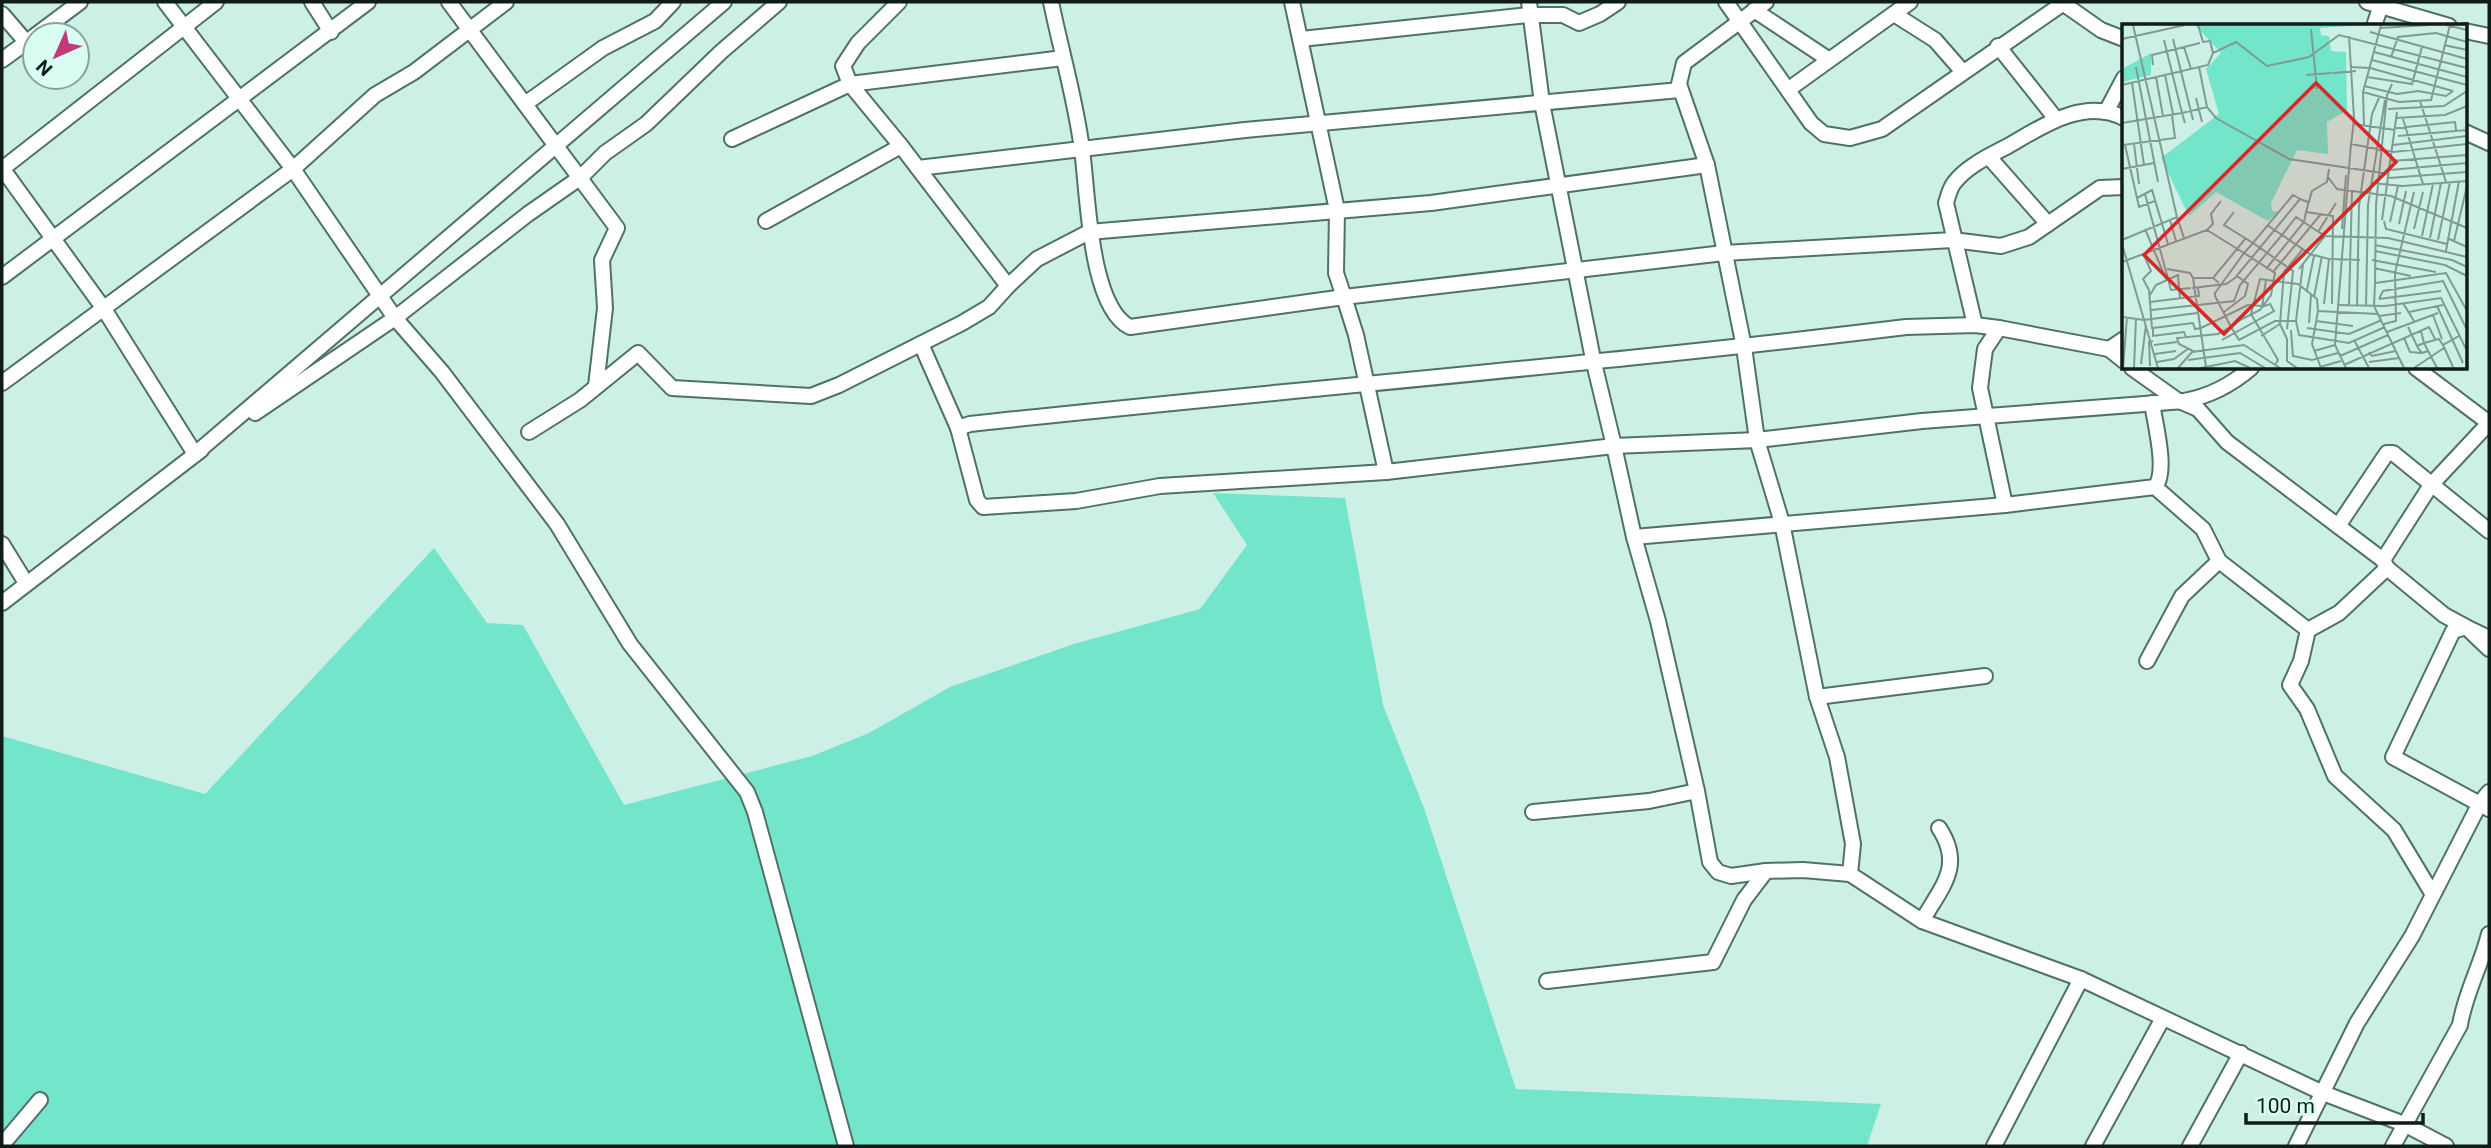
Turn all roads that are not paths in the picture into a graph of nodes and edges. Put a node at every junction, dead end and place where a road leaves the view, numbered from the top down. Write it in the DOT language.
graph roads {
  1 [pos="80,2"];
  2 [pos="165,2"];
  3 [pos="216,2"];
  4 [pos="312,2"];
  5 [pos="368,2"];
  6 [pos="449,2"];
  7 [pos="506,2"];
  8 [pos="673,2"];
  9 [pos="724,2"];
  10 [pos="779,2"];
  11 [pos="899,2"];
  12 [pos="1051,2"];
  13 [pos="1292,2"];
  14 [pos="1618,2"];
  15 [pos="1726,2"];
  16 [pos="1910,2"];
  17 [pos="2063,2"];
  18 [pos="2377,3"];
  19 [pos="1760,6"];
  20 [pos="1529,9"];
  21 [pos="2,14"];
  22 [pos="1894,14"];
  23 [pos="1741,20"];
  24 [pos="55,21"];
  25 [pos="2374,24"];
  26 [pos="2443,24"];
  27 [pos="186,28"];
  28 [pos="21,29"];
  29 [pos="469,30"];
  30 [pos="2466,31"];
  31 [pos="331,32"];
  32 [pos="2489,36"];
  33 [pos="1300,39"];
  34 [pos="2122,39"];
  35 [pos="1998,46"];
  36 [pos="21,47"];
  37 [pos="1063,58"];
  38 [pos="1828,59"];
  39 [pos="2,60"];
  40 [pos="1963,72"];
  41 [pos="2122,80"];
  42 [pos="850,84"];
  43 [pos="1788,89"];
  44 [pos="1680,90"];
  45 [pos="241,100"];
  46 [pos="1542,103"];
  47 [pos="525,104"];
  48 [pos="2106,112"];
  49 [pos="2122,118"];
  50 [pos="2056,119"];
  51 [pos="1317,126"];
  52 [pos="2466,132"];
  53 [pos="732,139"];
  54 [pos="2489,143"];
  55 [pos="901,146"];
  56 [pos="1082,149"];
  57 [pos="1989,157"];
  58 [pos="1707,165"];
  59 [pos="2,168"];
  60 [pos="918,168"];
  61 [pos="293,169"];
  62 [pos="581,177"];
  63 [pos="1558,186"];
  64 [pos="2122,187"];
  65 [pos="1337,210"];
  66 [pos="766,221"];
  67 [pos="2048,224"];
  68 [pos="1089,232"];
  69 [pos="1952,240"];
  70 [pos="52,241"];
  71 [pos="1724,253"];
  72 [pos="1576,270"];
  73 [pos="2,277"];
  74 [pos="1008,286"];
  75 [pos="1345,297"];
  76 [pos="104,309"];
  77 [pos="395,318"];
  78 [pos="1975,325"];
  79 [pos="1999,328"];
  80 [pos="2122,340"];
  81 [pos="922,344"];
  82 [pos="1744,347"];
  83 [pos="2109,349"];
  84 [pos="1593,359"];
  85 [pos="2122,360"];
  86 [pos="2133,369"];
  87 [pos="2250,369"];
  88 [pos="2417,369"];
  89 [pos="2,383"];
  90 [pos="596,386"];
  91 [pos="1366,386"];
  92 [pos="2177,400"];
  93 [pos="2152,403"];
  94 [pos="1988,416"];
  95 [pos="2489,423"];
  96 [pos="958,428"];
  97 [pos="529,432"];
  98 [pos="1758,440"];
  99 [pos="1614,446"];
  100 [pos="195,454"];
  101 [pos="1386,472"];
  102 [pos="2431,485"];
  103 [pos="2155,487"];
  104 [pos="2005,505"];
  105 [pos="1782,523"];
  106 [pos="2338,526"];
  107 [pos="2489,531"];
  108 [pos="1633,537"];
  109 [pos="2,544"];
  110 [pos="2219,561"];
  111 [pos="2385,564"];
  112 [pos="26,583"];
  113 [pos="2,603"];
  114 [pos="2466,627"];
  115 [pos="2308,630"];
  116 [pos="2489,638"];
  117 [pos="2489,649"];
  118 [pos="2147,662"];
  119 [pos="1985,676"];
  120 [pos="1818,697"];
  121 [pos="1697,791"];
  122 [pos="2486,801"];
  123 [pos="1533,812"];
  124 [pos="1939,828"];
  125 [pos="1766,871"];
  126 [pos="1850,874"];
  127 [pos="2432,893"];
  128 [pos="1922,921"];
  129 [pos="2489,934"];
  130 [pos="2081,979"];
  131 [pos="1547,981"];
  132 [pos="2163,1018"];
  133 [pos="2241,1053"];
  134 [pos="2323,1093"];
  135 [pos="40,1100"];
  136 [pos="2404,1124"];
  137 [pos="2,1146"];
  138 [pos="846,1146"];
  139 [pos="1994,1146"];
  140 [pos="2093,1146"];
  141 [pos="2190,1146"];
  142 [pos="2295,1146"];
  143 [pos="2393,1146"];
  144 [pos="2446,1146"];
  1 -- 24 [label="street"];
  2 -- 27 [label="street"];
  3 -- 27 [label="street"];
  4 -- 31 [label="street"];
  5 -- 31 [label="street"];
  6 -- 29 [label="street"];
  7 -- 29 [label="street"];
  8 -- 47 [label="street"];
  9 -- 100 [label="street"];
  10 -- 62 [label="street"];
  11 -- 42 [label="street"];
  12 -- 37 [label="street"];
  13 -- 33 [label="street"];
  14 -- 20 [label="street"];
  15 -- 23 [label="street"];
  16 -- 22 [label="street"];
  17 -- 34 [label="street"];
  17 -- 35 [label="street"];
  18 -- 25 [label="street"];
  18 -- 26 [label="street"];
  19 -- 23 [label="street"];
  19 -- 38 [label="street"];
  20 -- 33 [label="street"];
  20 -- 46 [label="street"];
  21 -- 28 [label="street"];
  22 -- 38 [label="street"];
  22 -- 40 [label="street"];
  23 -- 43 [label="street"];
  23 -- 44 [label="street"];
  27 -- 45 [label="street"];
  27 -- 59 [label="street"];
  29 -- 47 [label="street"];
  29 -- 61 [label="street"];
  30 -- 32 [label="street"];
  31 -- 45 [label="street"];
  33 -- 51 [label="street"];
  35 -- 40 [label="street"];
  35 -- 50 [label="street"];
  36 -- 39 [label="street"];
  37 -- 42 [label="street"];
  37 -- 56 [label="street"];
  38 -- 43 [label="street"];
  40 -- 43 [label="street"];
  41 -- 48 [label="street"];
  42 -- 53 [label="street"];
  42 -- 55 [label="street"];
  44 -- 46 [label="street"];
  44 -- 58 [label="street"];
  45 -- 61 [label="street"];
  45 -- 70 [label="street"];
  46 -- 51 [label="street"];
  46 -- 63 [label="street"];
  47 -- 62 [label="street"];
  48 -- 49 [label="street"];
  48 -- 50 [label="street"];
  50 -- 57 [label="street"];
  51 -- 56 [label="street"];
  51 -- 65 [label="street"];
  52 -- 54 [label="street"];
  55 -- 60 [label="street"];
  55 -- 66 [label="street"];
  56 -- 60 [label="street"];
  56 -- 68 [label="street"];
  57 -- 67 [label="street"];
  57 -- 69 [label="street"];
  58 -- 63 [label="street"];
  58 -- 71 [label="street"];
  59 -- 70 [label="street"];
  60 -- 74 [label="street"];
  61 -- 76 [label="street"];
  61 -- 77 [label="street"];
  62 -- 77 [label="street"];
  62 -- 90 [label="street"];
  63 -- 65 [label="street"];
  63 -- 72 [label="street"];
  64 -- 67 [label="street"];
  65 -- 68 [label="street"];
  65 -- 75 [label="street"];
  67 -- 69 [label="street"];
  68 -- 74 [label="street"];
  68 -- 75 [label="street"];
  69 -- 71 [label="street"];
  69 -- 78 [label="street"];
  70 -- 73 [label="street"];
  70 -- 76 [label="street"];
  71 -- 72 [label="street"];
  71 -- 82 [label="street"];
  72 -- 75 [label="street"];
  72 -- 84 [label="street"];
  74 -- 81 [label="street"];
  75 -- 91 [label="street"];
  76 -- 89 [label="street"];
  76 -- 100 [label="street"];
  77 -- 100 [label="street"];
  77 -- 138 [label="street"];
  78 -- 79 [label="street"];
  78 -- 82 [label="street"];
  79 -- 83 [label="street"];
  79 -- 94 [label="street"];
  80 -- 83 [label="street"];
  81 -- 90 [label="street"];
  81 -- 96 [label="street"];
  82 -- 84 [label="street"];
  82 -- 98 [label="street"];
  83 -- 85 [label="street"];
  84 -- 91 [label="street"];
  84 -- 99 [label="street"];
  86 -- 92 [label="street"];
  87 -- 92 [label="street"];
  88 -- 95 [label="street"];
  90 -- 97 [label="street"];
  91 -- 96 [label="street"];
  91 -- 101 [label="street"];
  92 -- 93 [label="street"];
  92 -- 106 [label="street"];
  93 -- 94 [label="street"];
  93 -- 103 [label="street"];
  94 -- 98 [label="street"];
  94 -- 104 [label="street"];
  95 -- 102 [label="street"];
  96 -- 101 [label="street"];
  98 -- 99 [label="street"];
  98 -- 105 [label="street"];
  99 -- 101 [label="street"];
  99 -- 108 [label="street"];
  100 -- 112 [label="street"];
  102 -- 106 [label="street"];
  102 -- 107 [label="street"];
  102 -- 111 [label="street"];
  103 -- 104 [label="street"];
  103 -- 110 [label="street"];
  104 -- 105 [label="street"];
  105 -- 108 [label="street"];
  105 -- 120 [label="street"];
  106 -- 111 [label="street"];
  108 -- 121 [label="street"];
  109 -- 112 [label="street"];
  110 -- 115 [label="street"];
  110 -- 118 [label="street"];
  111 -- 114 [label="street"];
  111 -- 115 [label="street"];
  112 -- 113 [label="street"];
  114 -- 116 [label="street"];
  114 -- 117 [label="street"];
  114 -- 122 [label="street"];
  115 -- 127 [label="street"];
  119 -- 120 [label="street"];
  120 -- 126 [label="street"];
  121 -- 123 [label="street"];
  121 -- 125 [label="street"];
  122 -- 127 [label="street"];
  124 -- 128 [label="street"];
  125 -- 126 [label="street"];
  125 -- 131 [label="street"];
  126 -- 128 [label="street"];
  127 -- 134 [label="street"];
  128 -- 130 [label="street"];
  129 -- 136 [label="street"];
  130 -- 132 [label="street"];
  130 -- 139 [label="street"];
  132 -- 133 [label="street"];
  132 -- 140 [label="street"];
  133 -- 134 [label="street"];
  133 -- 141 [label="street"];
  134 -- 136 [label="street"];
  134 -- 142 [label="street"];
  135 -- 137 [label="street"];
  136 -- 143 [label="street"];
  136 -- 144 [label="street"];
}
